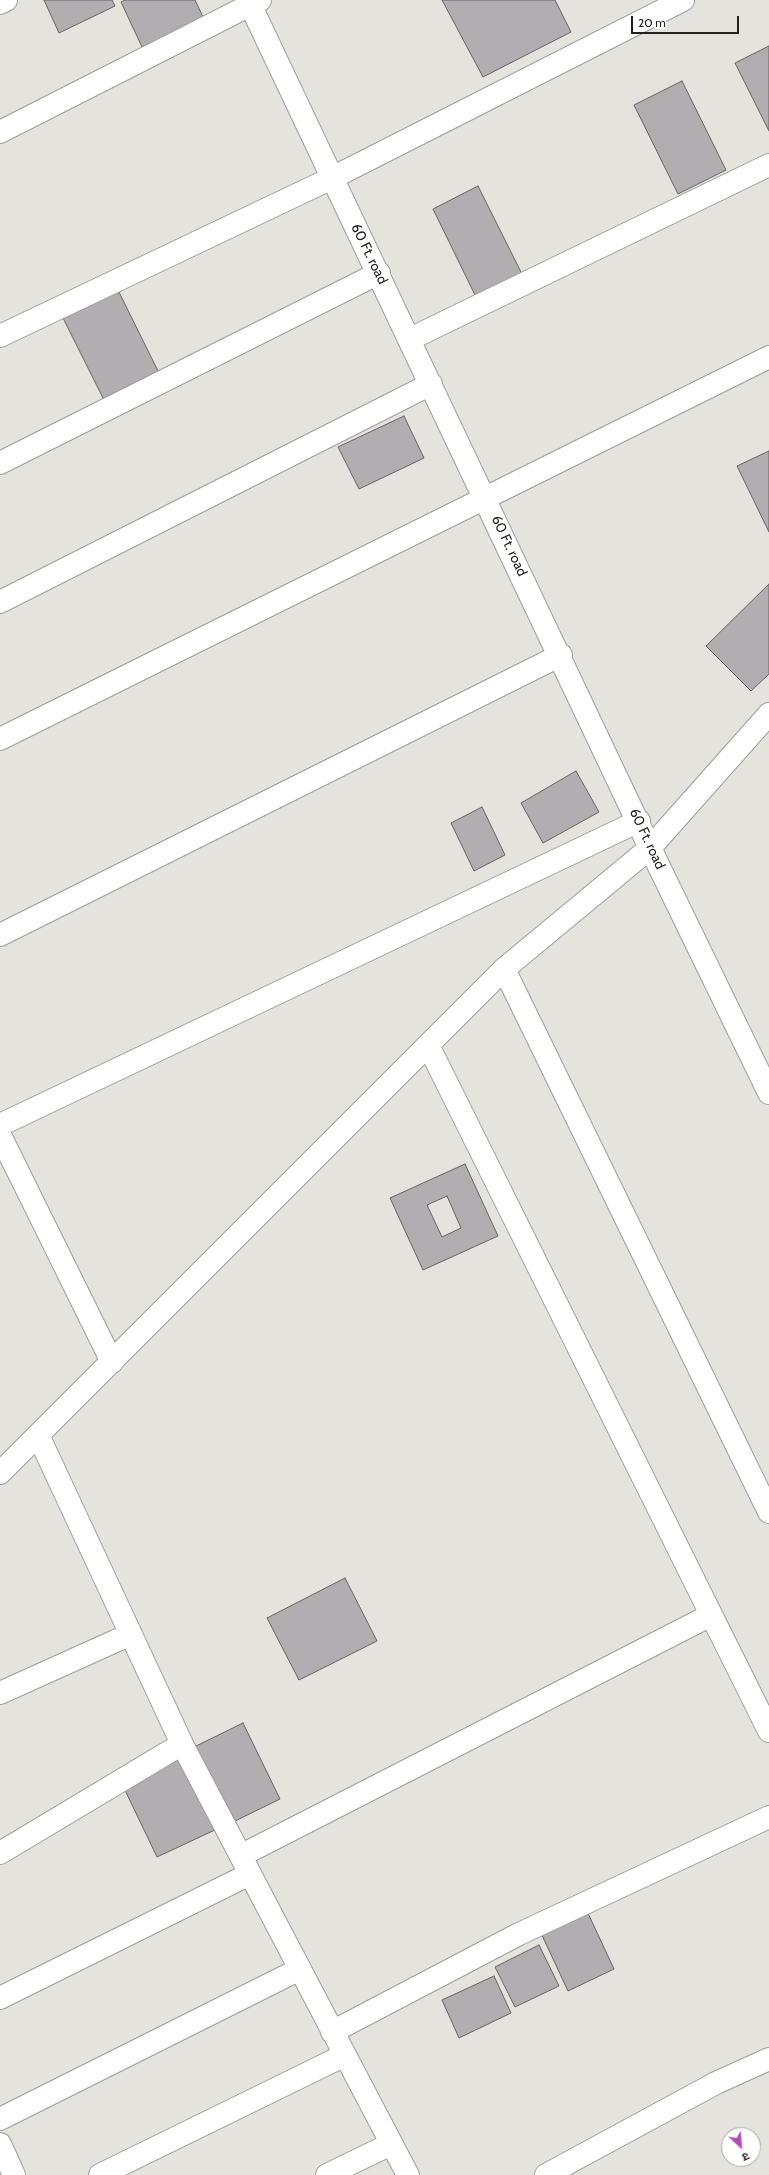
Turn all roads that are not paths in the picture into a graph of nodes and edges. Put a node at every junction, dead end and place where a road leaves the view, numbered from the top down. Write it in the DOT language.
graph roads {
  1 [pos="6,0"];
  2 [pos="683,0"];
  3 [pos="253,1"];
  4 [pos="0,3"];
  5 [pos="0,132"];
  6 [pos="769,165"];
  7 [pos="332,178"];
  8 [pos="379,273"];
  9 [pos="0,336"];
  10 [pos="410,339"];
  11 [pos="769,357"];
  12 [pos="431,384"];
  13 [pos="0,463"];
  14 [pos="485,497"];
  15 [pos="0,602"];
  16 [pos="560,655"];
  17 [pos="769,714"];
  18 [pos="0,739"];
  19 [pos="638,821"];
  20 [pos="650,848"];
  21 [pos="0,935"];
  22 [pos="504,969"];
  23 [pos="428,1045"];
  24 [pos="769,1092"];
  25 [pos="0,1125"];
  26 [pos="0,1135"];
  27 [pos="112,1362"];
  28 [pos="38,1435"];
  29 [pos="0,1473"];
  30 [pos="769,1512"];
  31 [pos="712,1615"];
  32 [pos="131,1634"];
  33 [pos="0,1693"];
  34 [pos="769,1731"];
  35 [pos="182,1744"];
  36 [pos="769,1817"];
  37 [pos="0,1853"];
  38 [pos="246,1864"];
  39 [pos="300,1968"];
  40 [pos="0,1998"];
  41 [pos="332,2032"];
  42 [pos="345,2055"];
  43 [pos="769,2059"];
  44 [pos="0,2119"];
  45 [pos="0,2144"];
  46 [pos="391,2144"];
  47 [pos="14,2175"];
  48 [pos="100,2175"];
  49 [pos="327,2175"];
  50 [pos="408,2175"];
  51 [pos="546,2175"];
  1 -- 4 [label="street"];
  2 -- 7 [label="street"];
  3 -- 5 [label="street"];
  3 -- 7 [label="street, 60 Ft. road"];
  6 -- 10 [label="street"];
  7 -- 8 [label="street, 60 Ft. road"];
  7 -- 9 [label="street"];
  8 -- 10 [label="street, 60 Ft. road"];
  8 -- 13 [label="street"];
  10 -- 12 [label="street, 60 Ft. road"];
  11 -- 14 [label="street"];
  12 -- 14 [label="street, 60 Ft. road"];
  12 -- 15 [label="street"];
  14 -- 16 [label="street, 60 Ft. road"];
  14 -- 18 [label="street"];
  16 -- 19 [label="street, 60 Ft. road"];
  16 -- 21 [label="street"];
  17 -- 20 [label="street"];
  19 -- 20 [label="street, 60 Ft. road"];
  19 -- 25 [label="street"];
  20 -- 22 [label="street"];
  20 -- 24 [label="street, 60 Ft. road"];
  22 -- 23 [label="street"];
  22 -- 30 [label="street"];
  23 -- 27 [label="street"];
  23 -- 31 [label="street"];
  26 -- 27 [label="street"];
  27 -- 28 [label="street"];
  28 -- 29 [label="street"];
  28 -- 32 [label="street"];
  31 -- 34 [label="street"];
  31 -- 38 [label="street"];
  32 -- 33 [label="street"];
  32 -- 35 [label="street"];
  35 -- 37 [label="street"];
  35 -- 38 [label="street"];
  36 -- 41 [label="street"];
  38 -- 39 [label="street"];
  38 -- 40 [label="street"];
  39 -- 41 [label="street"];
  39 -- 44 [label="street"];
  41 -- 42 [label="street"];
  42 -- 46 [label="street"];
  42 -- 48 [label="street"];
  43 -- 51 [label="street"];
  45 -- 47 [label="street"];
  46 -- 49 [label="street"];
  46 -- 50 [label="street"];
}
